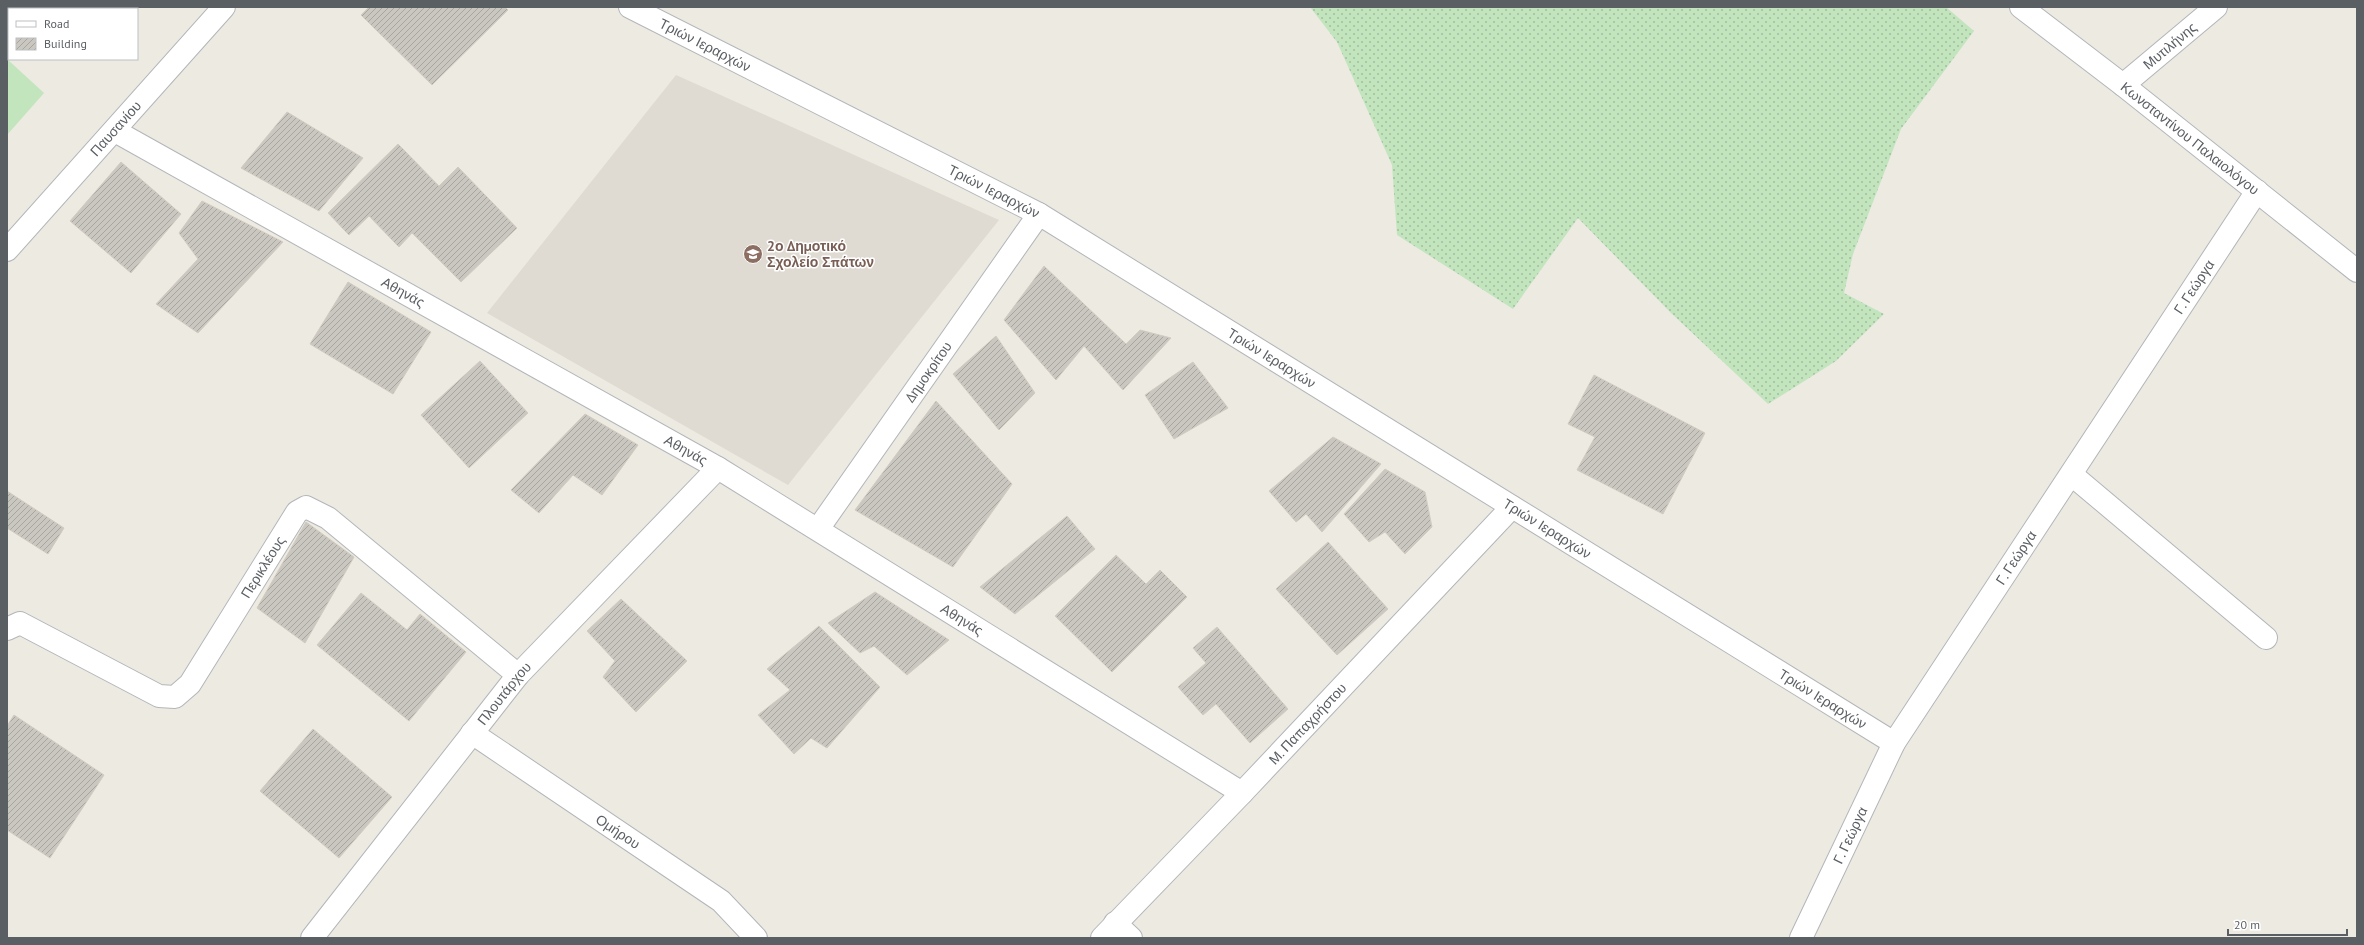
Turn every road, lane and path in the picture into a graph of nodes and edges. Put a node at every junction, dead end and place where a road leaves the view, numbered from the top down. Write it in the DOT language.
graph roads {
  1 [pos="224,7"];
  2 [pos="630,7"];
  3 [pos="2021,7"];
  4 [pos="2216,7"];
  5 [pos="2123,85"];
  6 [pos="115,131"];
  7 [pos="2257,191"];
  8 [pos="1039,214"];
  9 [pos="7,250"];
  10 [pos="2357,271"];
  11 [pos="718,468"];
  12 [pos="2072,475"];
  13 [pos="1512,507"];
  14 [pos="818,529"];
  15 [pos="7,629"];
  16 [pos="2266,638"];
  17 [pos="518,675"];
  18 [pos="472,733"];
  19 [pos="1894,743"];
  20 [pos="1242,793"];
  21 [pos="1116,933"];
  22 [pos="312,938"];
  23 [pos="756,938"];
  24 [pos="1801,938"];
  1 -- 6 [label="street, Παυσανίου"];
  2 -- 8 [label="street, Τριών Ιεραρχών"];
  3 -- 5 [label="street, Κωνσταντίνου Παλαιολόγου"];
  4 -- 5 [label="street, Μυτιλήνης"];
  5 -- 7 [label="street, Κωνσταντίνου Παλαιολόγου"];
  6 -- 9 [label="street, Παυσανίου"];
  6 -- 11 [label="street, Αθηνάς"];
  7 -- 10 [label="street, Κωνσταντίνου Παλαιολόγου"];
  7 -- 12 [label="street, Γ. Γεώργα"];
  8 -- 13 [label="street, Τριών Ιεραρχών"];
  8 -- 14 [label="street, Δημοκρίτου"];
  11 -- 14 [label="street, Αθηνάς"];
  11 -- 17 [label="street, Πλουτάρχου"];
  12 -- 16 [label="street"];
  12 -- 19 [label="street, Γ. Γεώργα"];
  13 -- 19 [label="street, Τριών Ιεραρχών"];
  13 -- 20 [label="street, Μ. Παπαχρήστου"];
  14 -- 20 [label="street, Αθηνάς"];
  15 -- 17 [label="street, Περικλέους"];
  17 -- 18 [label="street, Πλουτάρχου"];
  18 -- 22 [label="street, Πλουτάρχου"];
  18 -- 23 [label="street, Ομήρου"];
  19 -- 24 [label="street, Γ. Γεώργα"];
  20 -- 21 [label="street, Μ. Παπαχρήστου"];
}
